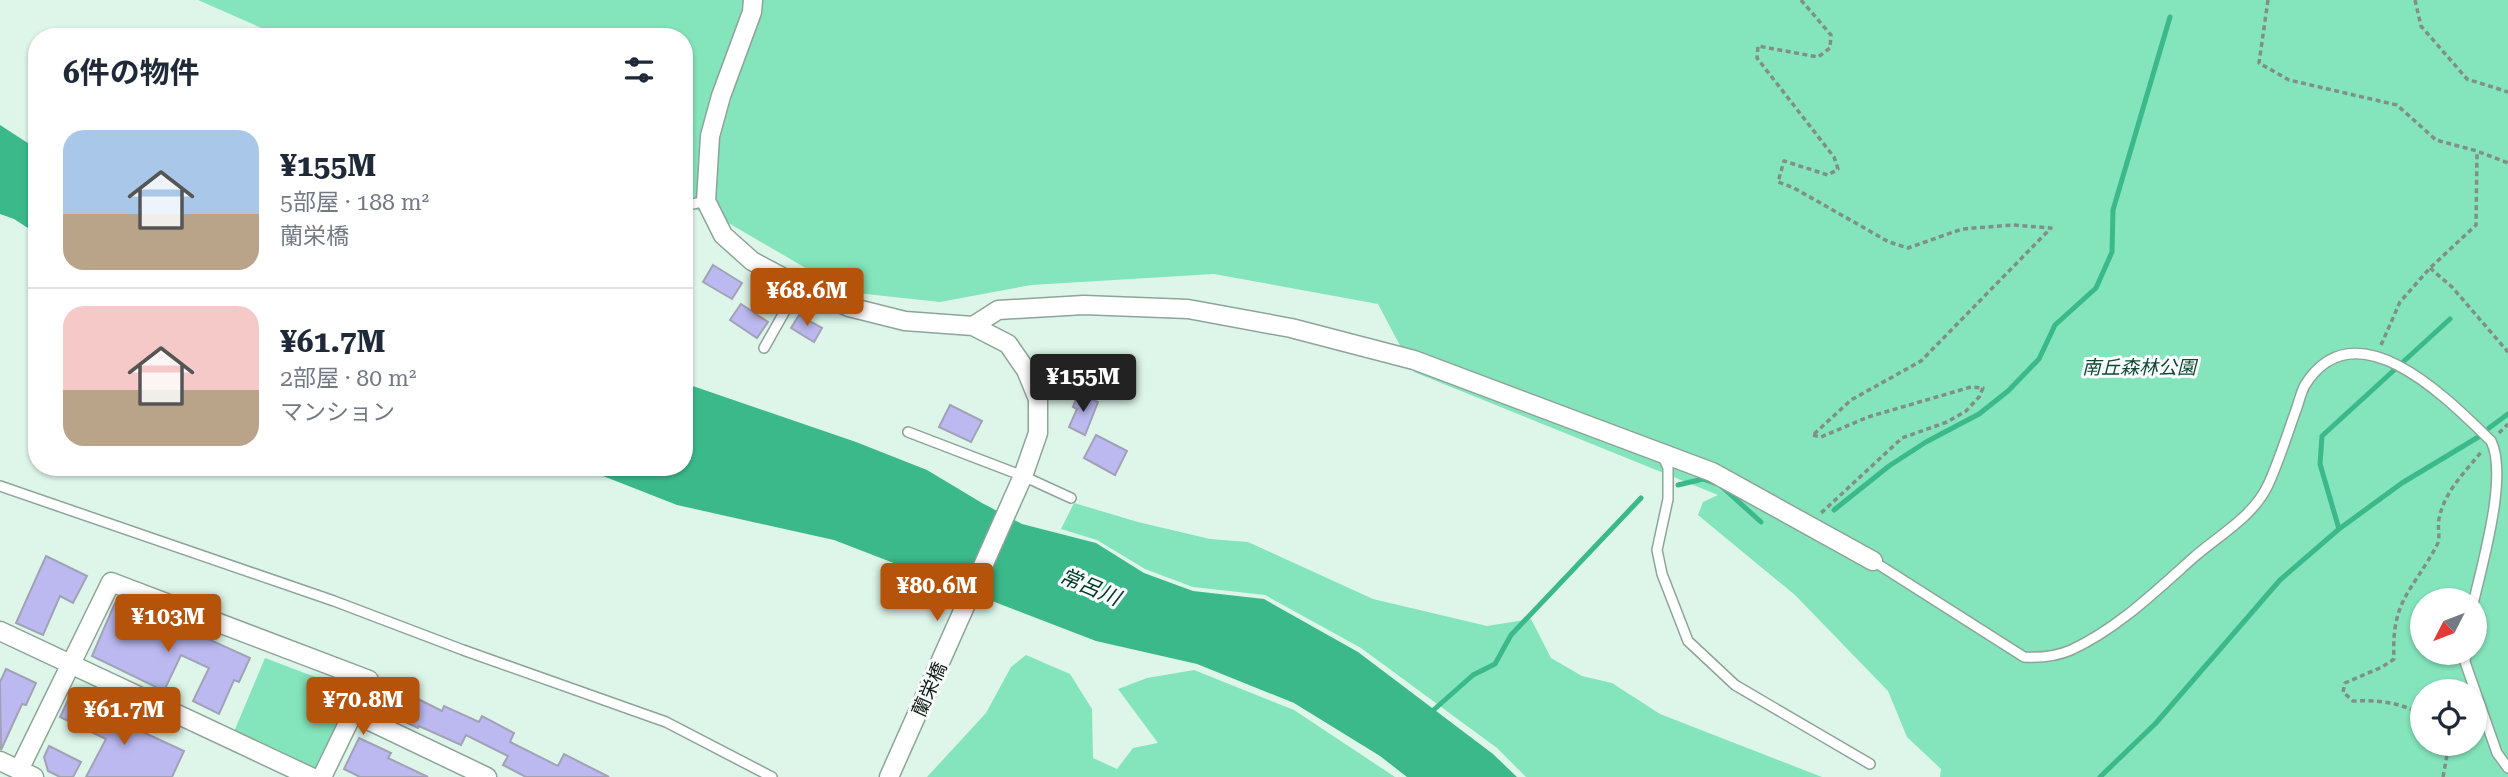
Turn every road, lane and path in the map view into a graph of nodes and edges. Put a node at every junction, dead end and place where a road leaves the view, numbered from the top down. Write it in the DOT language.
graph roads {
  1 [pos="753,0"];
  2 [pos="1801,0"];
  3 [pos="2268,0"];
  4 [pos="2415,0"];
  5 [pos="2508,92"];
  6 [pos="2477,151"];
  7 [pos="2508,163"];
  8 [pos="706,201"];
  9 [pos="693,204"];
  10 [pos="2430,268"];
  11 [pos="799,286"];
  12 [pos="973,326"];
  13 [pos="764,348"];
  14 [pos="2508,352"];
  15 [pos="2375,356"];
  16 [pos="908,432"];
  17 [pos="2491,441"];
  18 [pos="1662,452"];
  19 [pos="1021,481"];
  20 [pos="0,486"];
  21 [pos="1071,498"];
  22 [pos="1808,525"];
  23 [pos="1873,561"];
  24 [pos="2477,588"];
  25 [pos="0,631"];
  26 [pos="71,665"];
  27 [pos="2466,665"];
  28 [pos="2410,709"];
  29 [pos="353,713"];
  30 [pos="2448,756"];
  31 [pos="0,761"];
  32 [pos="1870,764"];
  33 [pos="2508,768"];
  34 [pos="27,774"];
  35 [pos="311,777"];
  36 [pos="322,777"];
  37 [pos="487,777"];
  38 [pos="772,777"];
  39 [pos="889,777"];
  40 [pos="2443,777"];
  1 -- 8 [label="street"];
  2 -- 22 [label="path"];
  3 -- 6 [label="path"];
  4 -- 5 [label="path"];
  6 -- 7 [label="path"];
  6 -- 10 [label="path"];
  8 -- 9 [label="lane"];
  8 -- 11 [label="street"];
  10 -- 14 [label="path"];
  10 -- 15 [label="path"];
  11 -- 12 [label="street"];
  11 -- 13 [label="lane"];
  12 -- 18 [label="street"];
  12 -- 19 [label="street, 蘭栄橋"];
  15 -- 17 [label="lane"];
  15 -- 23 [label="lane"];
  16 -- 19 [label="lane"];
  17 -- 24 [label="lane"];
  17 -- 28 [label="path"];
  18 -- 22 [label="street"];
  18 -- 32 [label="lane"];
  19 -- 21 [label="lane"];
  19 -- 39 [label="street, 蘭栄橋"];
  20 -- 38 [label="lane"];
  22 -- 23 [label="street"];
  25 -- 26 [label="street"];
  26 -- 29 [label="street"];
  26 -- 34 [label="street"];
  26 -- 35 [label="street"];
  27 -- 33 [label="lane"];
  29 -- 36 [label="street"];
  29 -- 37 [label="street"];
  30 -- 40 [label="path"];
  31 -- 34 [label="street"];
}
